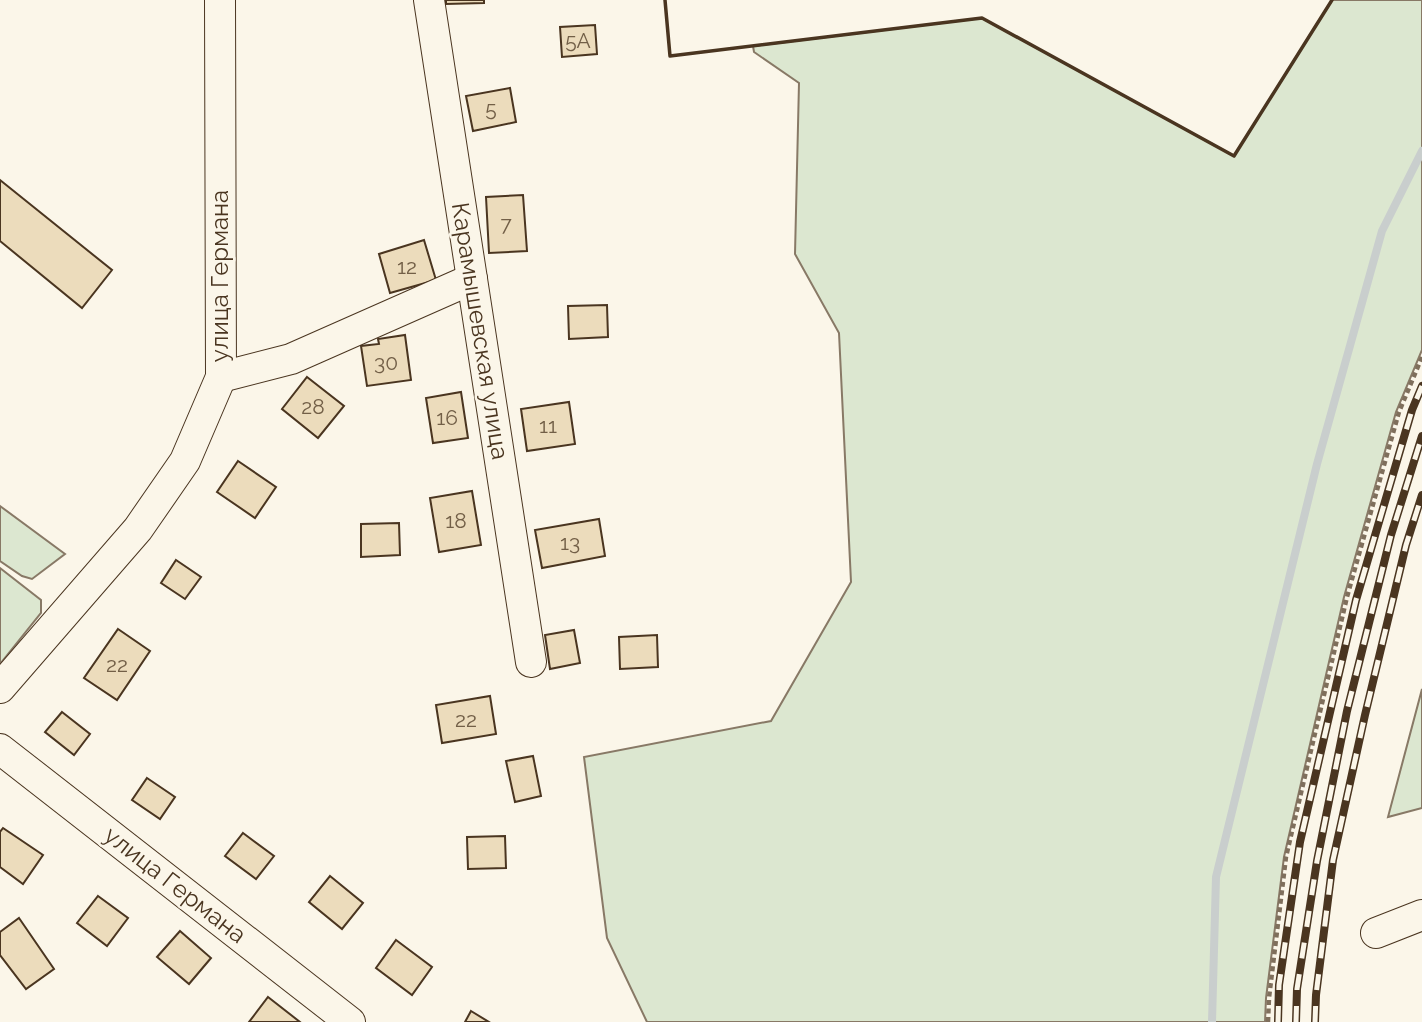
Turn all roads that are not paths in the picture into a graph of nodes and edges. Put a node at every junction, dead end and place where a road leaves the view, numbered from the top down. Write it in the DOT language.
graph roads {
  1 [pos="219,0"];
  2 [pos="429,0"];
  3 [pos="472,279"];
  4 [pos="220,376"];
  5 [pos="531,662"];
  6 [pos="0,688"];
  7 [pos="0,749"];
  8 [pos="1422,915"];
  9 [pos="1376,933"];
  10 [pos="350,1022"];
  1 -- 4 [label="street, улица Германа"];
  2 -- 3 [label="street, Карамышевская улица"];
  3 -- 4 [label="street"];
  3 -- 5 [label="street, Карамышевская улица"];
  4 -- 6 [label="street, улица Германа"];
  7 -- 10 [label="street, улица Германа"];
  8 -- 9 [label="street"];
}
